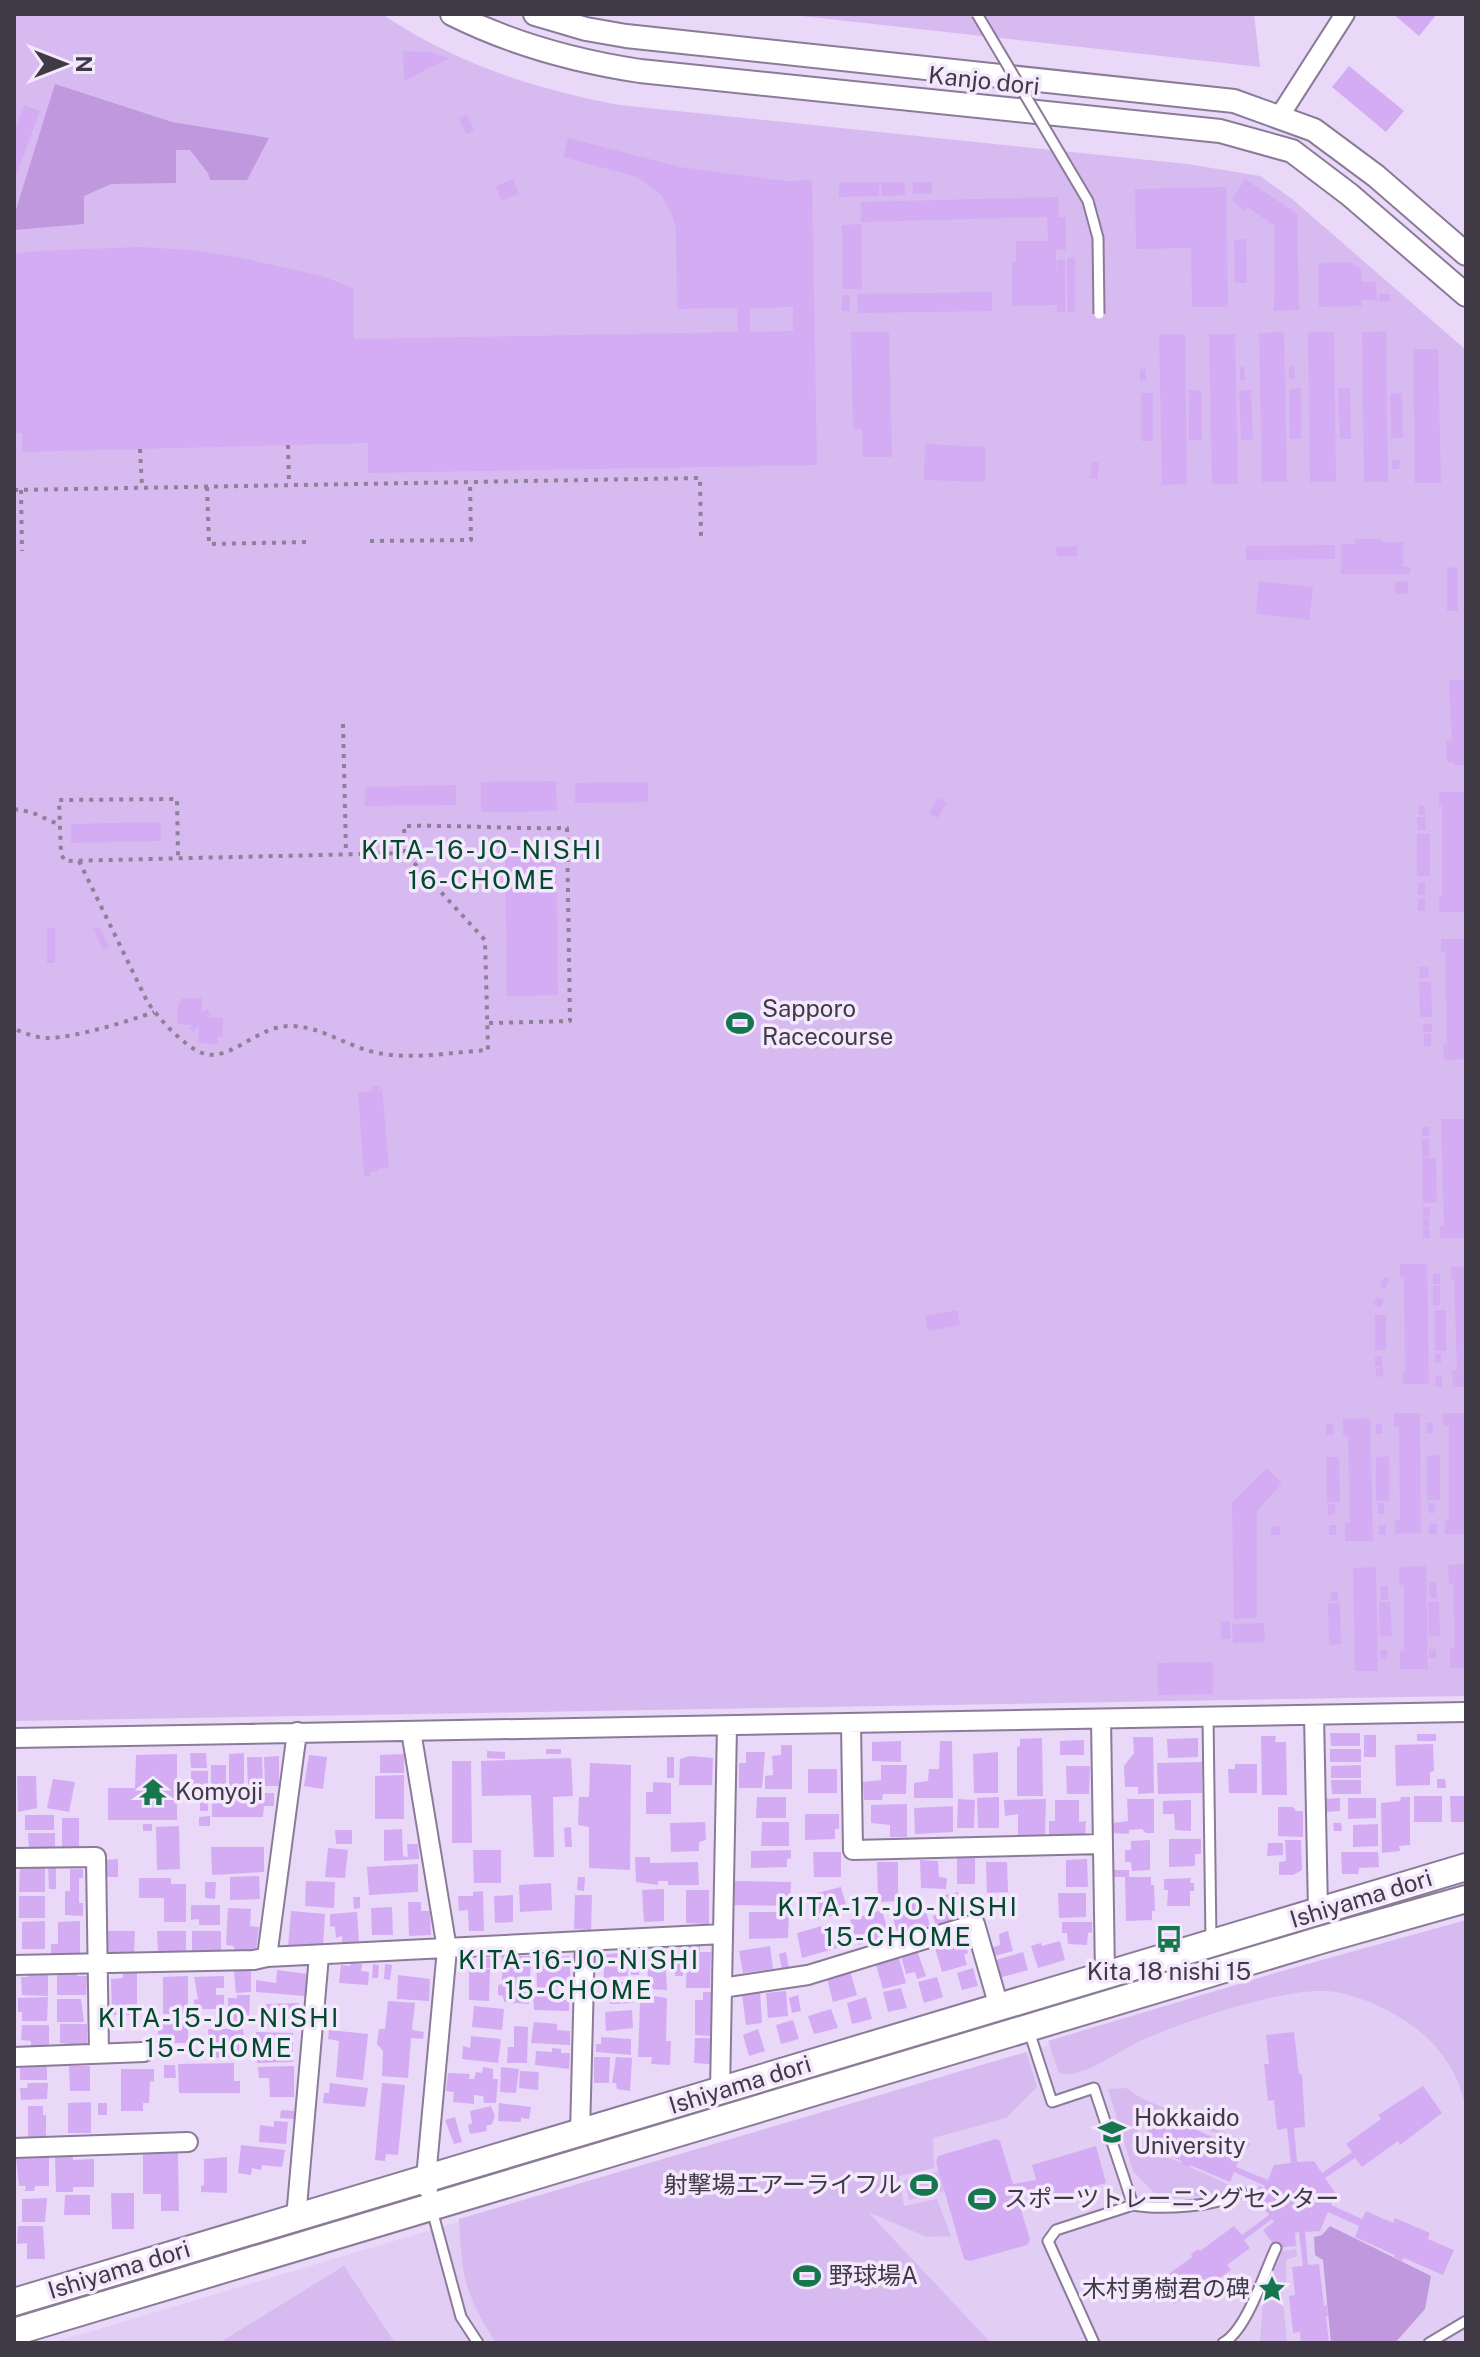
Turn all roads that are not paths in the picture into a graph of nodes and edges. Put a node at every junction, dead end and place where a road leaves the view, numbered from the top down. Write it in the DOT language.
graph roads {
  1 [pos="452,14"];
  2 [pos="535,14"];
  3 [pos="977,14"];
  4 [pos="1345,14"];
  5 [pos="1279,117"];
  6 [pos="1466,254"];
  7 [pos="1466,295"];
  8 [pos="1099,314"];
  9 [pos="1466,1712"];
  10 [pos="1314,1715"];
  11 [pos="1208,1717"];
  12 [pos="1101,1719"];
  13 [pos="851,1724"];
  14 [pos="727,1726"];
  15 [pos="411,1731"];
  16 [pos="297,1732"];
  17 [pos="14,1738"];
  18 [pos="1103,1844"];
  19 [pos="14,1858"];
  20 [pos="1466,1867"];
  21 [pos="1466,1899"];
  22 [pos="1318,1911"];
  23 [pos="723,1934"];
  24 [pos="585,1941"];
  25 [pos="1211,1943"];
  26 [pos="447,1949"];
  27 [pos="319,1956"];
  28 [pos="267,1957"];
  29 [pos="14,1965"];
  30 [pos="98,1965"];
  31 [pos="1105,1975"];
  32 [pos="722,1988"];
  33 [pos="999,2007"];
  34 [pos="1028,2027"];
  35 [pos="144,2052"];
  36 [pos="99,2053"];
  37 [pos="14,2057"];
  38 [pos="720,2091"];
  39 [pos="580,2133"];
  40 [pos="188,2142"];
  41 [pos="14,2148"];
  42 [pos="426,2178"];
  43 [pos="1241,2192"];
  44 [pos="1133,2205"];
  45 [pos="431,2206"];
  46 [pos="296,2218"];
  47 [pos="1276,2248"];
  48 [pos="14,2302"];
  49 [pos="1466,2321"];
  50 [pos="14,2332"];
  51 [pos="1227,2342"];
  52 [pos="478,2343"];
  53 [pos="1094,2343"];
  54 [pos="1429,2343"];
  1 -- 7 [label="street, Kanjo dori"];
  2 -- 5 [label="street, Kanjo dori"];
  3 -- 8 [label="lane, bridge"];
  4 -- 5 [label="street"];
  5 -- 6 [label="street, Kanjo dori"];
  9 -- 10 [label="street"];
  10 -- 11 [label="street"];
  10 -- 22 [label="street"];
  11 -- 12 [label="street"];
  11 -- 25 [label="lane"];
  12 -- 13 [label="street"];
  12 -- 18 [label="street"];
  13 -- 14 [label="street"];
  13 -- 18 [label="street"];
  14 -- 15 [label="street"];
  14 -- 23 [label="street"];
  15 -- 16 [label="street"];
  15 -- 26 [label="street"];
  16 -- 17 [label="street"];
  16 -- 28 [label="street"];
  18 -- 31 [label="street"];
  19 -- 30 [label="street"];
  20 -- 22 [label="main road, Ishiyama dori"];
  21 -- 34 [label="main road, Ishiyama dori"];
  22 -- 25 [label="main road, Ishiyama dori"];
  23 -- 24 [label="street"];
  23 -- 32 [label="street"];
  24 -- 26 [label="street"];
  24 -- 39 [label="street"];
  25 -- 31 [label="main road, Ishiyama dori"];
  26 -- 27 [label="street"];
  26 -- 42 [label="street"];
  27 -- 28 [label="street"];
  27 -- 46 [label="street"];
  28 -- 30 [label="street"];
  29 -- 30 [label="street"];
  30 -- 36 [label="street"];
  31 -- 33 [label="main road, Ishiyama dori"];
  32 -- 33 [label="street"];
  32 -- 38 [label="street"];
  33 -- 38 [label="main road, Ishiyama dori"];
  34 -- 44 [label="lane"];
  34 -- 45 [label="main road, Ishiyama dori"];
  35 -- 36 [label="street"];
  36 -- 37 [label="street"];
  38 -- 39 [label="main road, Ishiyama dori"];
  39 -- 42 [label="main road, Ishiyama dori"];
  40 -- 41 [label="street"];
  42 -- 45 [label="street"];
  42 -- 46 [label="main road, Ishiyama dori"];
  43 -- 44 [label="lane"];
  44 -- 53 [label="lane"];
  45 -- 50 [label="main road, Ishiyama dori"];
  45 -- 52 [label="lane"];
  46 -- 48 [label="main road, Ishiyama dori"];
  47 -- 51 [label="lane"];
  49 -- 54 [label="lane"];
}
